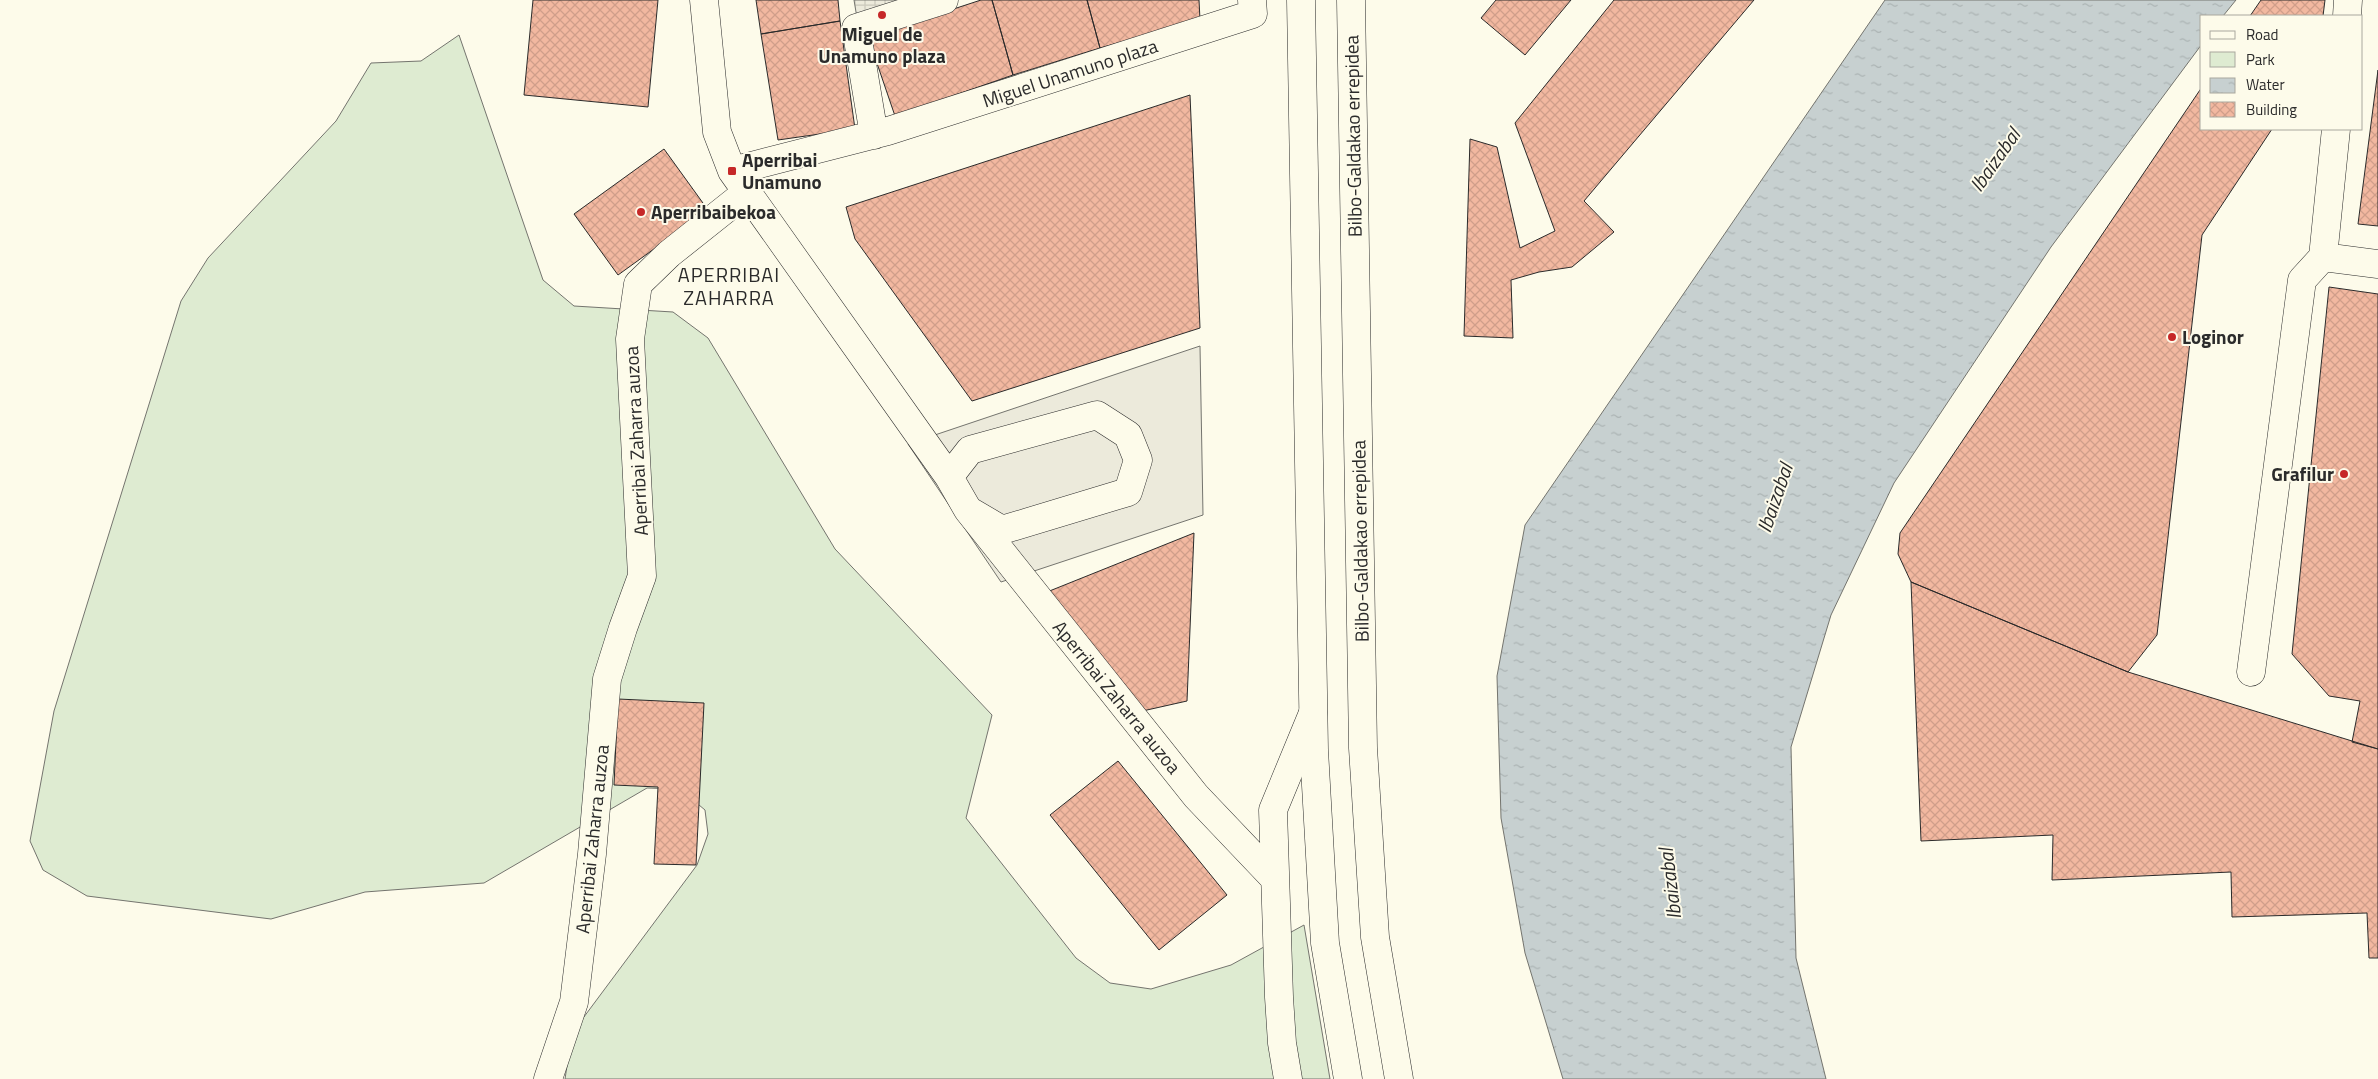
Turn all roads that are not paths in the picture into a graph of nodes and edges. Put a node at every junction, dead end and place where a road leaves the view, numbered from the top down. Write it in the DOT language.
graph roads {
  1 [pos="704,0"];
  2 [pos="944,0"];
  3 [pos="1252,0"];
  4 [pos="1301,0"];
  5 [pos="1351,0"];
  6 [pos="2348,0"];
  7 [pos="2347,15"];
  8 [pos="2336,130"];
  9 [pos="874,135"];
  10 [pos="739,182"];
  11 [pos="2323,257"];
  12 [pos="2378,264"];
  13 [pos="949,477"];
  14 [pos="968,510"];
  15 [pos="2251,672"];
  16 [pos="1313,713"];
  17 [pos="1274,878"];
  18 [pos="548,1079"];
  19 [pos="1288,1079"];
  20 [pos="1348,1079"];
  21 [pos="1399,1079"];
  1 -- 10 [label="main road"];
  2 -- 9 [label="main road"];
  3 -- 9 [label="main road, Miguel Unamuno plaza"];
  4 -- 16 [label="main road"];
  5 -- 21 [label="main road, Bilbo-Galdakao errepidea"];
  6 -- 7 [label="main road"];
  8 -- 11 [label="main road"];
  9 -- 10 [label="main road, Miguel Unamuno plaza"];
  10 -- 13 [label="main road, Aperribai Zaharra auzoa"];
  10 -- 18 [label="main road, Aperribai Zaharra auzoa"];
  11 -- 12 [label="main road"];
  11 -- 15 [label="main road"];
  13 -- 14 [label="main road, Aperribai Zaharra auzoa"];
  13 -- 14 [label="main road, Aperribai Zaharra auzoa"];
  14 -- 17 [label="main road, Aperribai Zaharra auzoa"];
  16 -- 17 [label="main road"];
  16 -- 20 [label="main road"];
  17 -- 19 [label="main road"];
}
